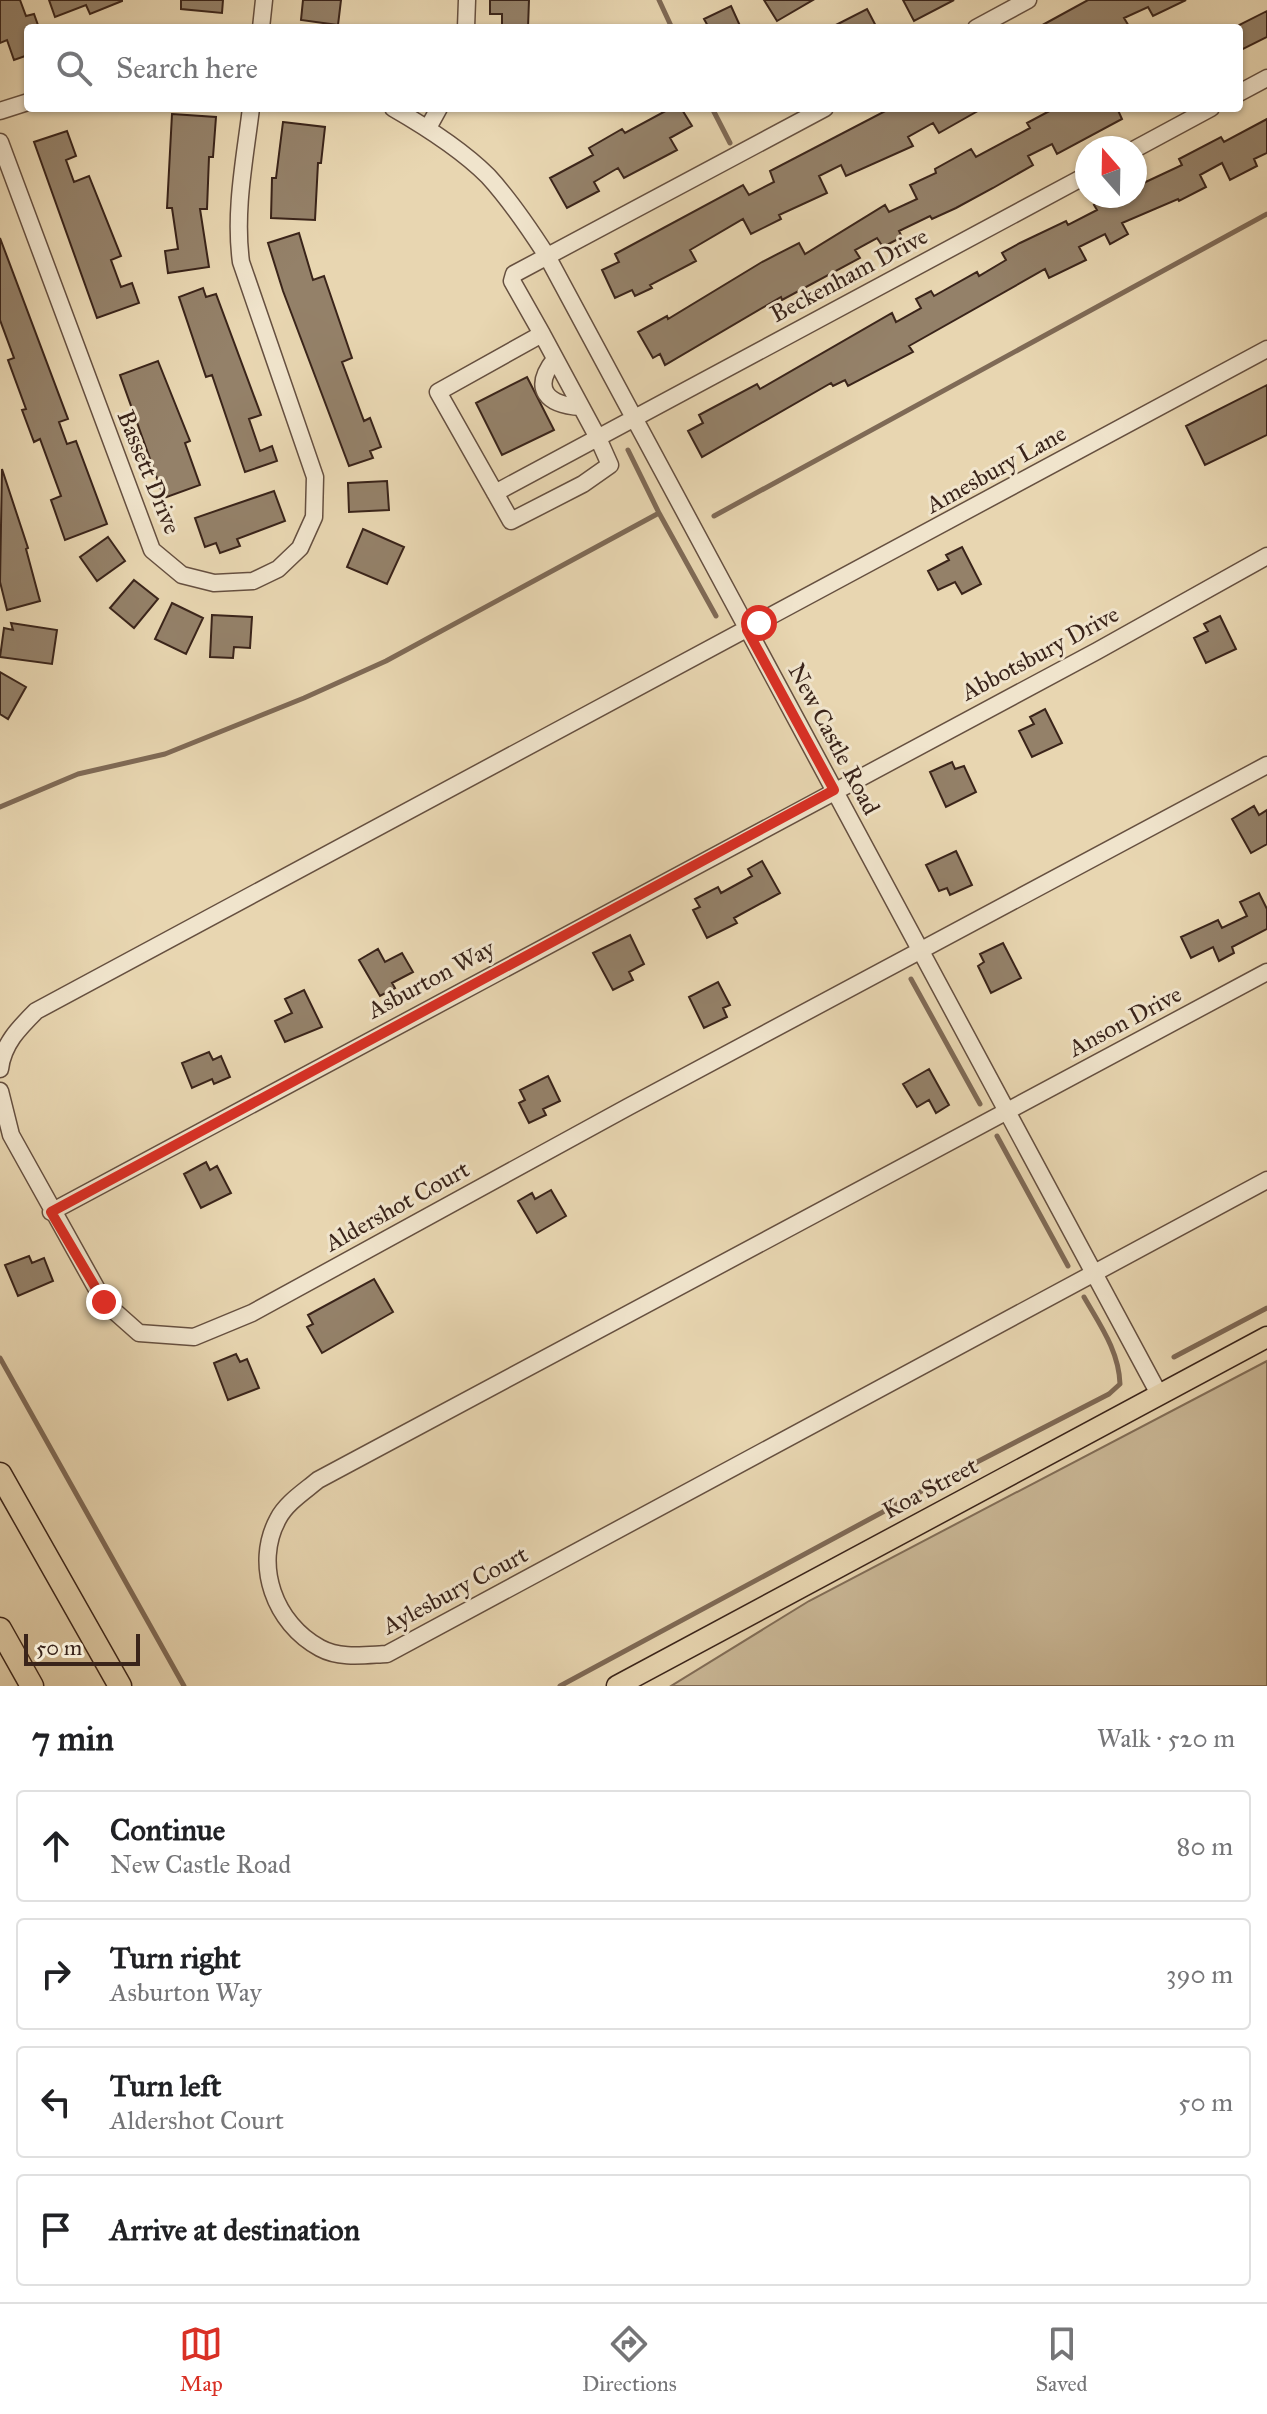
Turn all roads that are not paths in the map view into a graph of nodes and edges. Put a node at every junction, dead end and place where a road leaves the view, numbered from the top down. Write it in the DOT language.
graph roads {
  1 [pos="264,0"];
  2 [pos="467,0"];
  3 [pos="1028,0"];
  4 [pos="261,24"];
  5 [pos="466,24"];
  6 [pos="983,24"];
  7 [pos="1267,78"];
  8 [pos="1243,91"];
  9 [pos="24,103"];
  10 [pos="0,111"];
  11 [pos="250,112"];
  12 [pos="400,112"];
  13 [pos="437,112"];
  14 [pos="817,112"];
  15 [pos="1204,112"];
  16 [pos="428,128"];
  17 [pos="0,142"];
  18 [pos="1147,143"];
  19 [pos="1075,181"];
  20 [pos="547,256"];
  21 [pos="542,334"];
  22 [pos="1267,349"];
  23 [pos="555,359"];
  24 [pos="581,407"];
  25 [pos="635,419"];
  26 [pos="598,438"];
  27 [pos="495,493"];
  28 [pos="1267,556"];
  29 [pos="747,630"];
  30 [pos="1267,765"];
  31 [pos="834,790"];
  32 [pos="920,951"];
  33 [pos="1267,972"];
  34 [pos="0,1069"];
  35 [pos="0,1091"];
  36 [pos="1006,1112"];
  37 [pos="1267,1180"];
  38 [pos="51,1212"];
  39 [pos="1094,1273"];
  40 [pos="1267,1337"];
  41 [pos="1159,1394"];
  42 [pos="0,1474"];
  43 [pos="0,1629"];
  44 [pos="32,1686"];
  45 [pos="120,1686"];
  46 [pos="617,1686"];
  1 -- 4 [label="street"];
  2 -- 5 [label="street"];
  3 -- 6 [label="street"];
  7 -- 8 [label="street"];
  9 -- 10 [label="street"];
  11 -- 17 [label="street, Bassett Drive"];
  12 -- 16 [label="street, New Castle Road"];
  13 -- 16 [label="street"];
  14 -- 20 [label="street"];
  15 -- 18 [label="street"];
  16 -- 20 [label="street, New Castle Road"];
  19 -- 25 [label="street, Beckenham Drive"];
  20 -- 21 [label="street"];
  20 -- 25 [label="street, New Castle Road"];
  21 -- 23 [label="street"];
  21 -- 27 [label="street"];
  22 -- 29 [label="street, Amesbury Lane"];
  23 -- 24 [label="street"];
  23 -- 24 [label="street"];
  24 -- 26 [label="street"];
  25 -- 26 [label="street, Beckenham Drive"];
  25 -- 29 [label="street, New Castle Road"];
  26 -- 27 [label="street, Beckenham Drive"];
  26 -- 27 [label="street"];
  28 -- 31 [label="street, Abbotsbury Drive"];
  29 -- 31 [label="street, New Castle Road"];
  29 -- 34 [label="street"];
  30 -- 32 [label="street"];
  31 -- 32 [label="street, New Castle Road"];
  31 -- 38 [label="street, Asburton Way"];
  32 -- 36 [label="street, New Castle Road"];
  32 -- 38 [label="street, Aldershot Court"];
  33 -- 36 [label="street, Anson Drive"];
  35 -- 38 [label="street, Aldershot Court"];
  36 -- 39 [label="street, New Castle Road"];
  36 -- 39 [label="street, Aylesbury Court"];
  37 -- 39 [label="street"];
  39 -- 41 [label="street, New Castle Road"];
  40 -- 41 [label="main road, Koa Street"];
  41 -- 46 [label="main road, Koa Street"];
  42 -- 45 [label="highway"];
  43 -- 44 [label="highway"];
}
